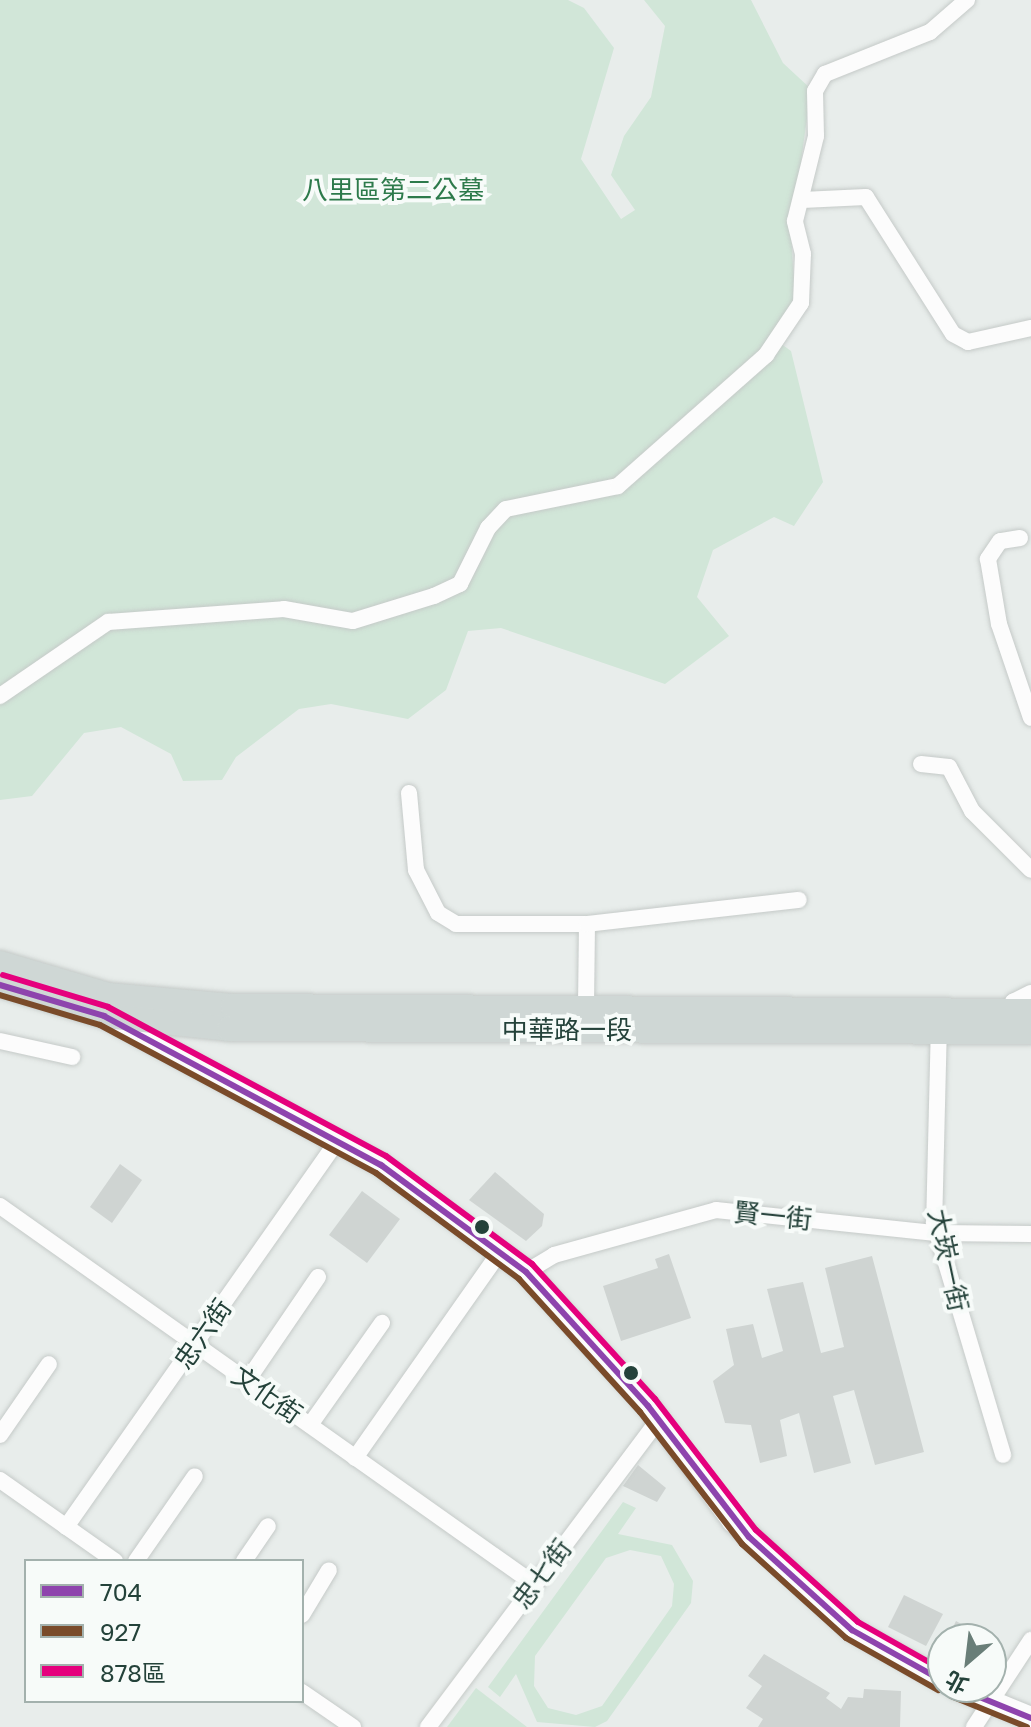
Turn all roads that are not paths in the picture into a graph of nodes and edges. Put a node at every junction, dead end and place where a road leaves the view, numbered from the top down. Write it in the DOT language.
graph roads {
  1 [pos="967,0"];
  2 [pos="802,200"];
  3 [pos="1031,328"];
  4 [pos="1020,538"];
  5 [pos="0,696"];
  6 [pos="1031,715"];
  7 [pos="921,764"];
  8 [pos="409,793"];
  9 [pos="1031,870"];
  10 [pos="799,900"];
  11 [pos="587,924"];
  12 [pos="0,963"];
  13 [pos="0,985"];
  14 [pos="1031,993"];
  15 [pos="106,1005"];
  16 [pos="586,1006"];
  17 [pos="939,1020"];
  18 [pos="1020,1021"];
  19 [pos="0,1041"];
  20 [pos="72,1057"];
  21 [pos="338,1140"];
  22 [pos="0,1206"];
  23 [pos="936,1233"];
  24 [pos="1031,1234"];
  25 [pos="500,1252"];
  26 [pos="526,1272"];
  27 [pos="318,1277"];
  28 [pos="382,1323"];
  29 [pos="195,1344"];
  30 [pos="49,1364"];
  31 [pos="247,1381"];
  32 [pos="657,1422"];
  33 [pos="310,1425"];
  34 [pos="0,1435"];
  35 [pos="1003,1455"];
  36 [pos="355,1458"];
  37 [pos="195,1476"];
  38 [pos="0,1480"];
  39 [pos="268,1526"];
  40 [pos="66,1527"];
  41 [pos="112,1559"];
  42 [pos="137,1559"];
  43 [pos="245,1559"];
  44 [pos="329,1570"];
  45 [pos="534,1584"];
  46 [pos="304,1612"];
  47 [pos="1031,1640"];
  48 [pos="927,1671"];
  49 [pos="304,1693"];
  50 [pos="991,1704"];
  51 [pos="1031,1718"];
  52 [pos="353,1727"];
  53 [pos="428,1727"];
  54 [pos="974,1727"];
  1 -- 2 [label="street"];
  2 -- 3 [label="street"];
  2 -- 5 [label="street"];
  4 -- 6 [label="street"];
  7 -- 9 [label="street"];
  8 -- 11 [label="street"];
  10 -- 11 [label="street"];
  11 -- 16 [label="street"];
  12 -- 15 [label="main road"];
  13 -- 15 [label="main road"];
  14 -- 18 [label="street"];
  15 -- 16 [label="main road, 中華路一段"];
  15 -- 17 [label="main road, 中華路一段"];
  15 -- 21 [label="main road"];
  16 -- 17 [label="main road, 中華路一段"];
  17 -- 18 [label="main road, 中華路一段"];
  17 -- 23 [label="street, 大崁一街"];
  19 -- 20 [label="street"];
  21 -- 25 [label="main road"];
  21 -- 29 [label="street, 忠六街"];
  22 -- 29 [label="street, 文化街"];
  23 -- 24 [label="street, 賢一街"];
  23 -- 26 [label="street, 賢一街"];
  23 -- 35 [label="street, 大崁一街"];
  25 -- 26 [label="main road"];
  25 -- 36 [label="street"];
  26 -- 32 [label="main road"];
  27 -- 31 [label="street"];
  28 -- 33 [label="street"];
  29 -- 31 [label="street, 文化街"];
  29 -- 40 [label="street, 忠六街"];
  30 -- 34 [label="street"];
  31 -- 33 [label="street, 文化街"];
  32 -- 45 [label="street, 忠七街"];
  32 -- 48 [label="main road"];
  33 -- 36 [label="street, 文化街"];
  36 -- 45 [label="street, 文化街"];
  37 -- 42 [label="street"];
  38 -- 40 [label="street"];
  39 -- 43 [label="street"];
  40 -- 41 [label="street"];
  44 -- 46 [label="street"];
  45 -- 53 [label="street, 忠七街"];
  47 -- 50 [label="street"];
  49 -- 52 [label="street"];
  50 -- 51 [label="main road"];
  50 -- 54 [label="street"];
}
